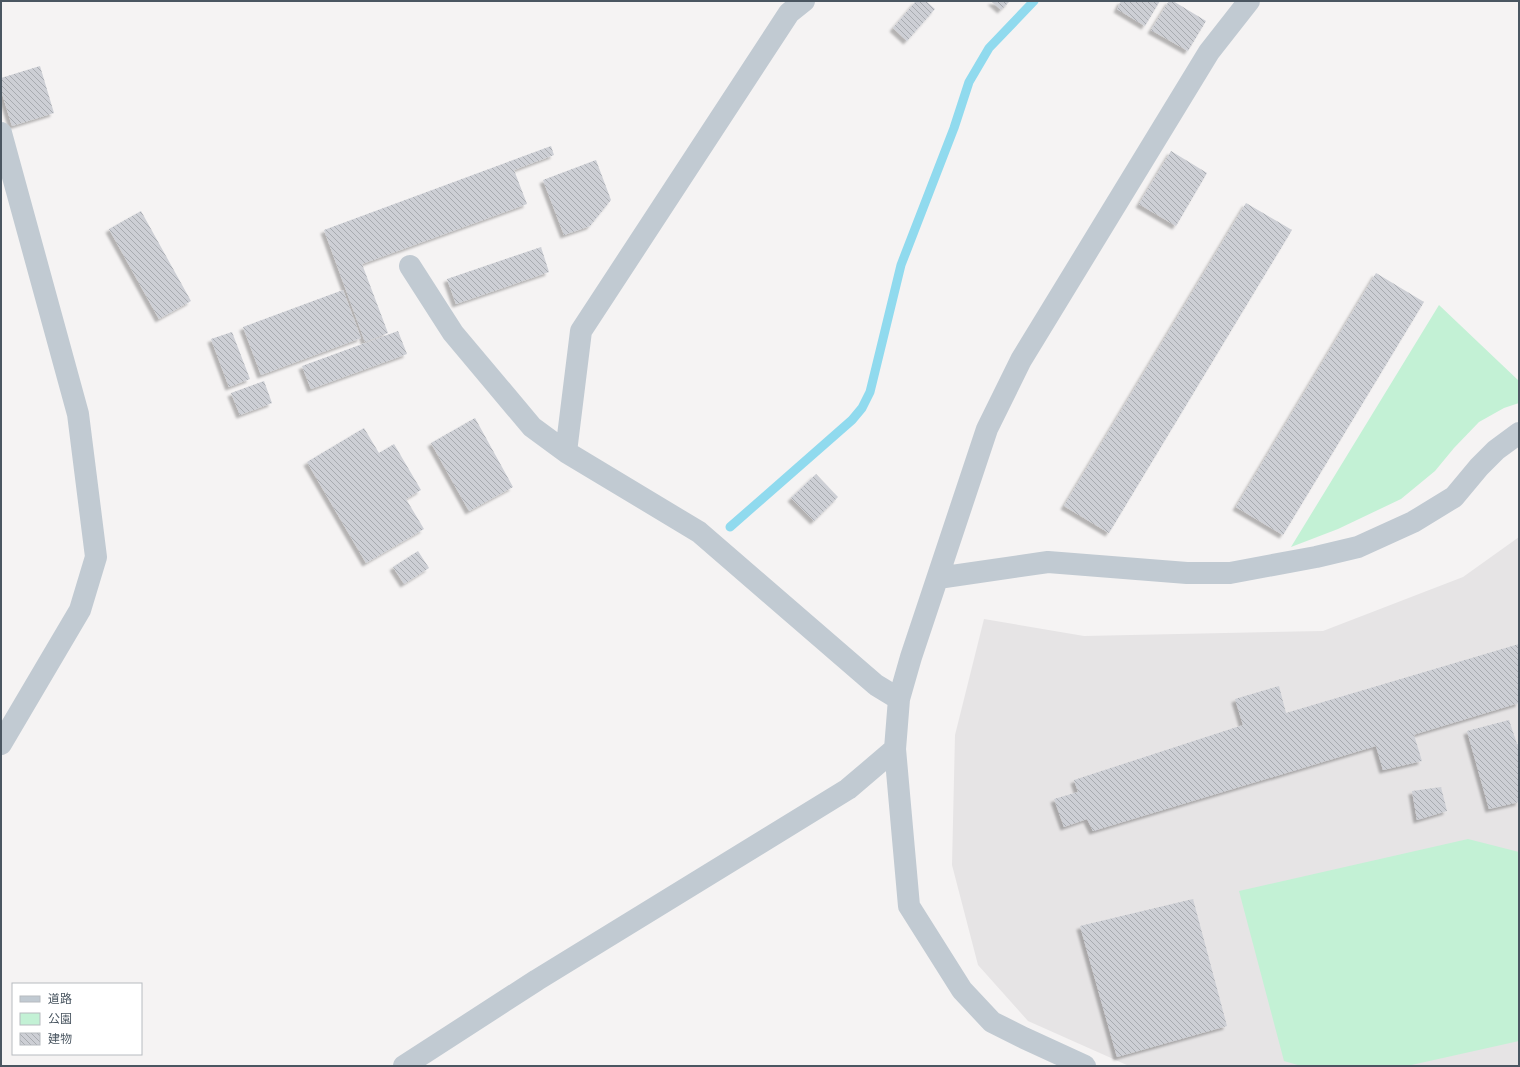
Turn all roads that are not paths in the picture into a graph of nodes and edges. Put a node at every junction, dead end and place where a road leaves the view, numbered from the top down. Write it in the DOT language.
graph roads {
  1 [pos="804,1"];
  2 [pos="1249,1"];
  3 [pos="1,133"];
  4 [pos="410,266"];
  5 [pos="1519,433"];
  6 [pos="566,452"];
  7 [pos="938,578"];
  8 [pos="898,699"];
  9 [pos="1,744"];
  10 [pos="895,749"];
  11 [pos="404,1066"];
  12 [pos="1085,1066"];
  1 -- 6 [label="street"];
  2 -- 7 [label="street"];
  3 -- 9 [label="street"];
  4 -- 6 [label="street"];
  5 -- 7 [label="street"];
  6 -- 8 [label="street"];
  7 -- 8 [label="street"];
  8 -- 10 [label="street"];
  10 -- 11 [label="street"];
  10 -- 12 [label="street"];
}
